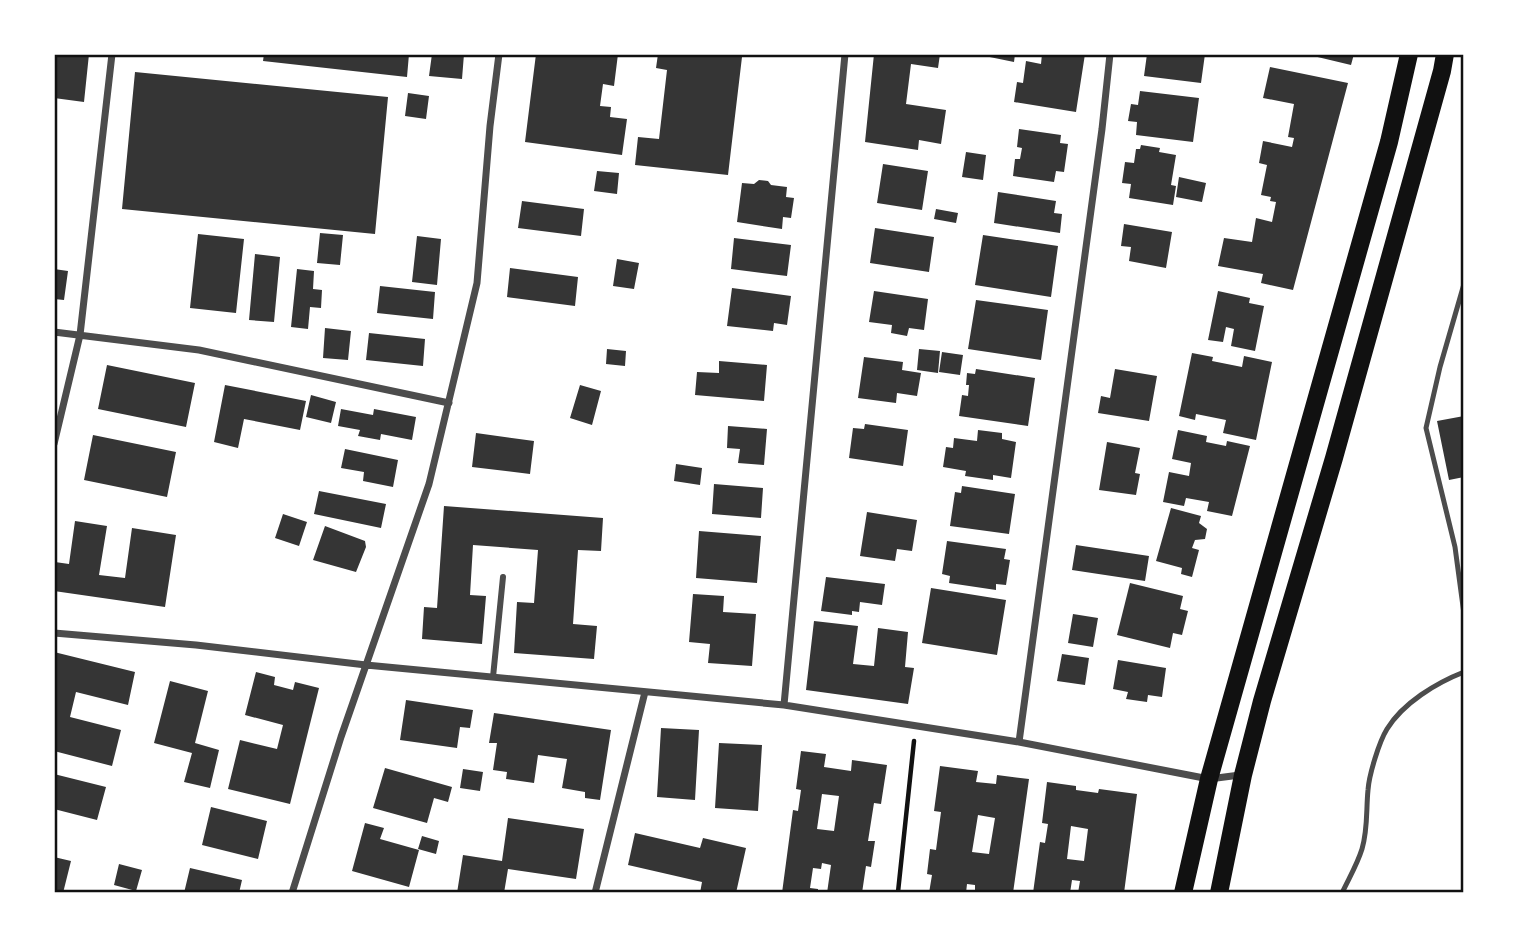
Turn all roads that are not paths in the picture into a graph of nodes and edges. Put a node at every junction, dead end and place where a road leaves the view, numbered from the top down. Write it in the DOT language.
graph roads {
  1 [pos="112,54"];
  2 [pos="499,54"];
  3 [pos="845,54"];
  4 [pos="1110,54"];
  5 [pos="1409,54"];
  6 [pos="1445,60"];
  7 [pos="1464,284"];
  8 [pos="54,332"];
  9 [pos="80,335"];
  10 [pos="449,402"];
  11 [pos="54,444"];
  12 [pos="503,577"];
  13 [pos="1464,614"];
  14 [pos="54,633"];
  15 [pos="366,665"];
  16 [pos="1464,673"];
  17 [pos="493,677"];
  18 [pos="645,692"];
  19 [pos="784,705"];
  20 [pos="1019,742"];
  21 [pos="1243,775"];
  22 [pos="1209,779"];
  23 [pos="292,893"];
  24 [pos="595,893"];
  25 [pos="1184,893"];
  26 [pos="1219,893"];
  27 [pos="1342,893"];
  1 -- 9 [label="street"];
  2 -- 10 [label="street"];
  3 -- 19 [label="street"];
  4 -- 20 [label="street"];
  5 -- 22 [label="main road"];
  6 -- 21 [label="main road"];
  7 -- 13 [label="lane"];
  8 -- 9 [label="street"];
  9 -- 10 [label="street"];
  9 -- 11 [label="street"];
  10 -- 15 [label="street"];
  12 -- 17 [label="street"];
  14 -- 15 [label="street"];
  15 -- 17 [label="street"];
  15 -- 23 [label="street"];
  16 -- 27 [label="lane"];
  17 -- 18 [label="street"];
  18 -- 19 [label="street"];
  18 -- 24 [label="street"];
  19 -- 20 [label="street"];
  20 -- 22 [label="street"];
  21 -- 22 [label="street"];
  21 -- 26 [label="main road"];
  22 -- 25 [label="main road"];
}
